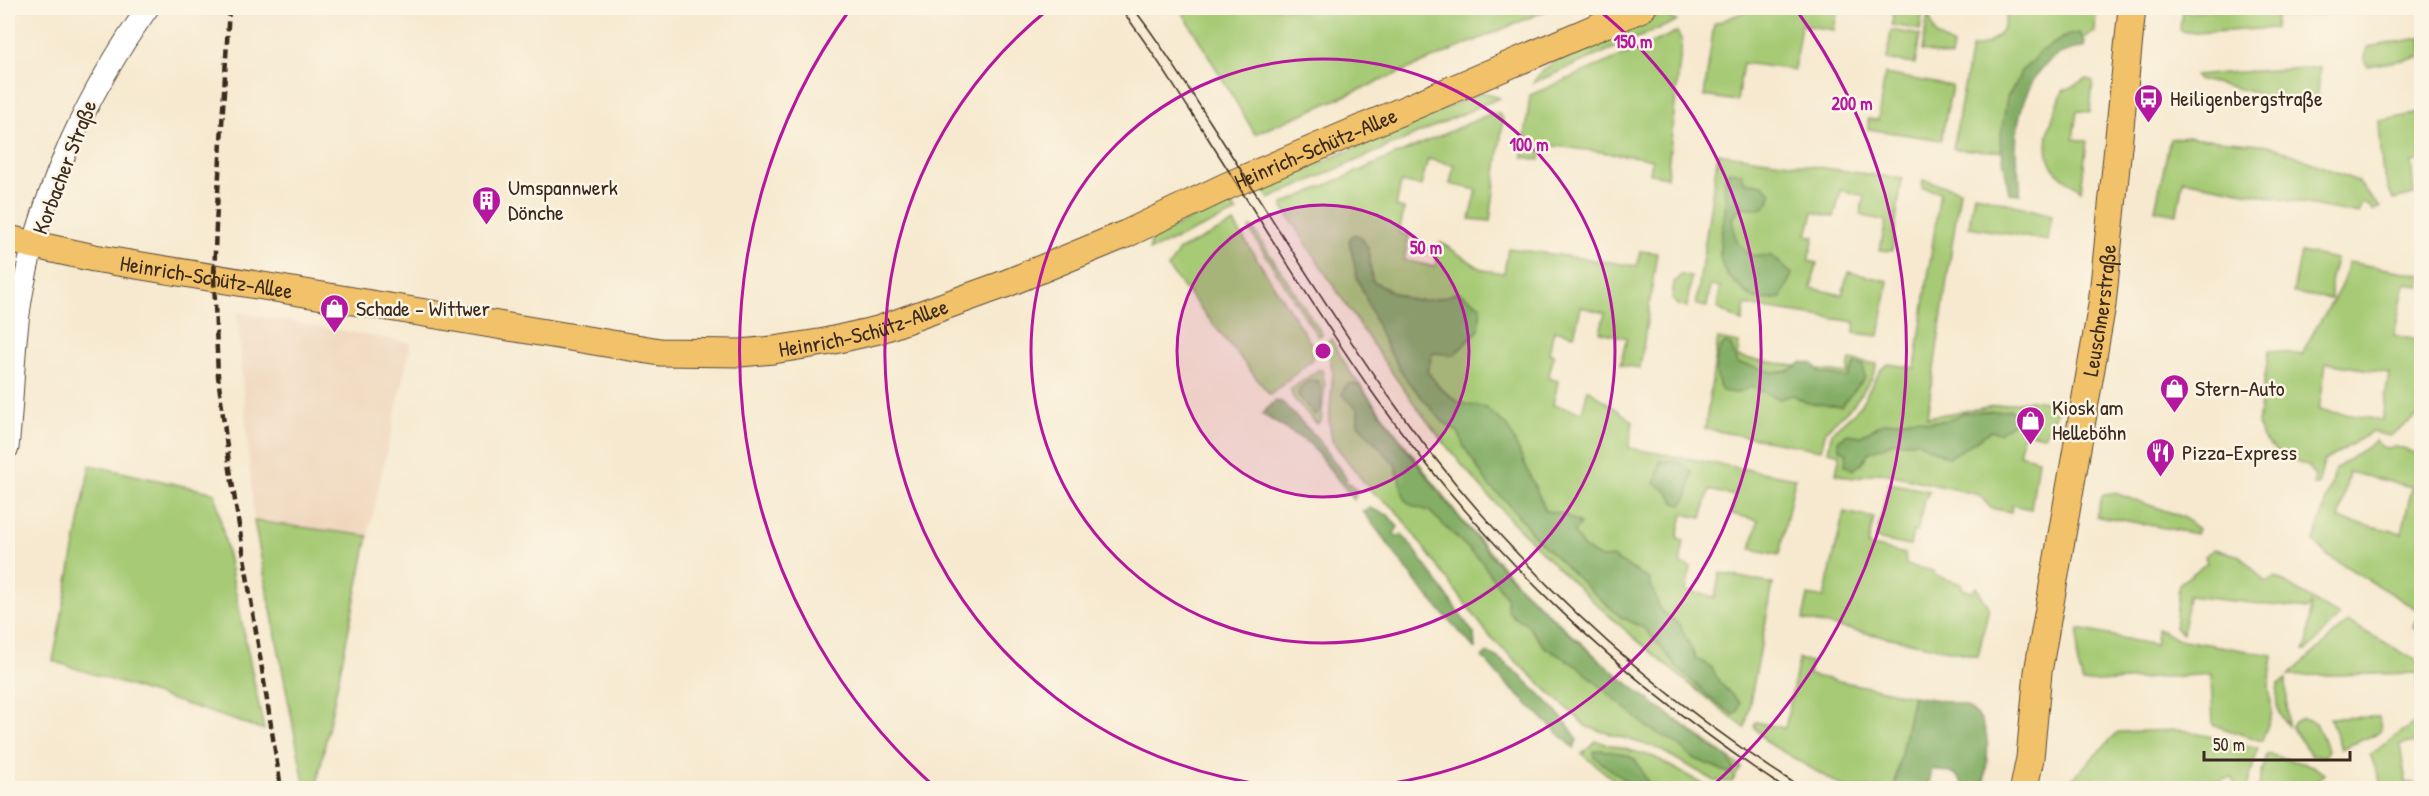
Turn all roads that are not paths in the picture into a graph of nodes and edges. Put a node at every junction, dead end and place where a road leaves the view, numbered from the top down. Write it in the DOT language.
graph roads {
  1 [pos="148,8"];
  2 [pos="1642,8"];
  3 [pos="2132,8"];
  4 [pos="8,239"];
  5 [pos="34,245"];
  6 [pos="8,448"];
  7 [pos="2024,789"];
  1 -- 5 [label="street, Korbacher Straße"];
  2 -- 5 [label="main road, Heinrich-Schütz-Allee"];
  3 -- 7 [label="main road, Leuschnerstraße"];
  4 -- 5 [label="main road, Heinrich-Schütz-Allee"];
  5 -- 6 [label="street, Korbacher Straße"];
}
